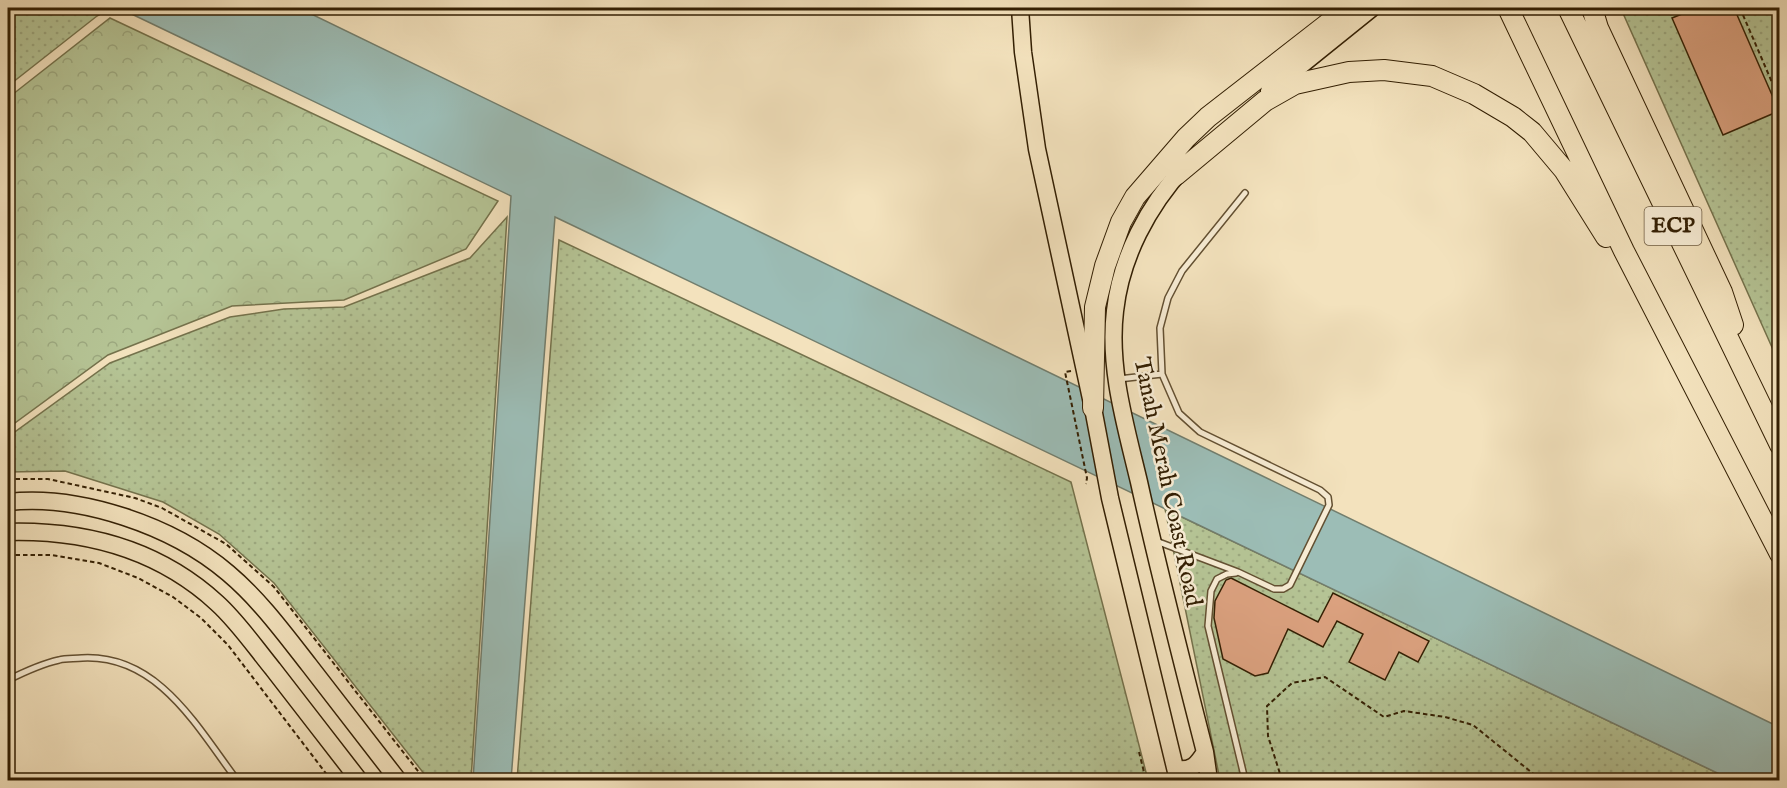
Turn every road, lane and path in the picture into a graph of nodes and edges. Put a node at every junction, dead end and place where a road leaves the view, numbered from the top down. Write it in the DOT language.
graph roads {
  1 [pos="1020,8"];
  2 [pos="1348,8"];
  3 [pos="1372,8"];
  4 [pos="1508,8"];
  5 [pos="1568,8"];
  6 [pos="1592,8"];
  7 [pos="1740,8"];
  8 [pos="1779,25"];
  9 [pos="1779,43"];
  10 [pos="1779,101"];
  11 [pos="1176,175"];
  12 [pos="1245,193"];
  13 [pos="1624,251"];
  14 [pos="1162,374"];
  15 [pos="1117,379"];
  16 [pos="1068,383"];
  17 [pos="1093,408"];
  18 [pos="1766,418"];
  19 [pos="1779,445"];
  20 [pos="1086,483"];
  21 [pos="8,502"];
  22 [pos="8,532"];
  23 [pos="1152,539"];
  24 [pos="1779,554"];
  25 [pos="8,555"];
  26 [pos="1238,572"];
  27 [pos="8,680"];
  28 [pos="1139,752"];
  29 [pos="1204,752"];
  30 [pos="1177,775"];
  31 [pos="237,780"];
  32 [pos="331,780"];
  33 [pos="359,780"];
  34 [pos="398,780"];
  35 [pos="1146,780"];
  36 [pos="1209,780"];
  37 [pos="1245,780"];
  38 [pos="1282,780"];
  39 [pos="1541,780"];
  1 -- 17 [label="main road"];
  2 -- 17 [label="highway"];
  3 -- 11 [label="main road, Tanah Merah Coast Road"];
  4 -- 13 [label="highway, ECP"];
  5 -- 18 [label="highway, ECP"];
  6 -- 18 [label="highway"];
  7 -- 10 [label="path"];
  8 -- 9 [label="path"];
  11 -- 13 [label="highway"];
  11 -- 15 [label="main road, Tanah Merah Coast Road"];
  12 -- 14 [label="lane"];
  13 -- 24 [label="highway, ECP"];
  14 -- 15 [label="lane"];
  14 -- 26 [label="lane"];
  15 -- 23 [label="main road, Tanah Merah Coast Road"];
  16 -- 20 [label="path"];
  17 -- 30 [label="main road"];
  18 -- 19 [label="highway, ECP"];
  21 -- 34 [label="main road"];
  22 -- 33 [label="main road"];
  23 -- 26 [label="lane"];
  23 -- 29 [label="main road, Tanah Merah Coast Road"];
  25 -- 32 [label="path"];
  26 -- 37 [label="lane"];
  27 -- 31 [label="lane"];
  28 -- 35 [label="path"];
  29 -- 30 [label="main road"];
  29 -- 36 [label="main road, Tanah Merah Coast Road"];
  38 -- 39 [label="path"];
}
